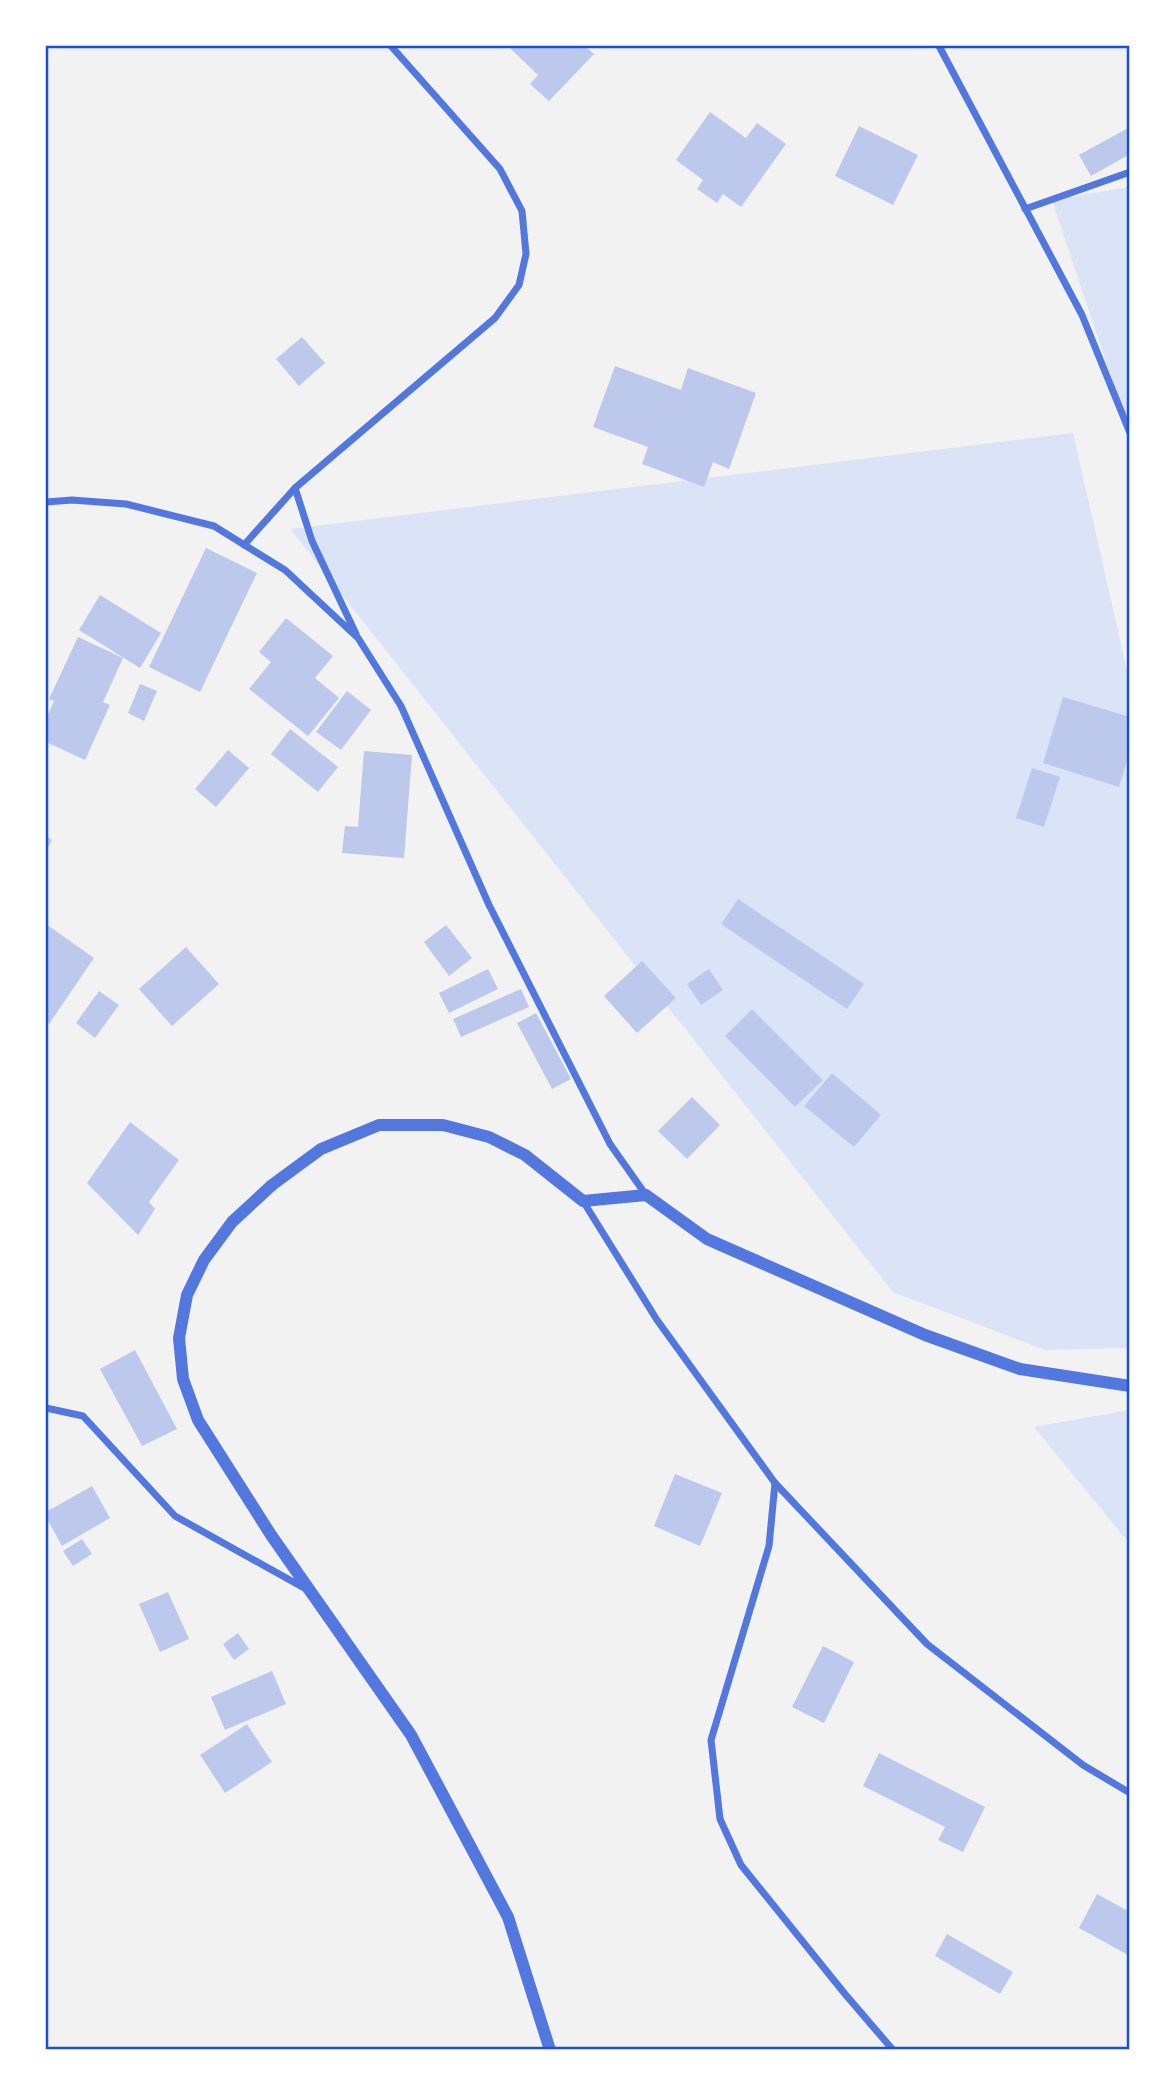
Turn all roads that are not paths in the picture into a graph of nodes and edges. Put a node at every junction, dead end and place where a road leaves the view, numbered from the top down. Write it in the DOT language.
graph roads {
  1 [pos="391,46"];
  2 [pos="939,46"];
  3 [pos="1129,172"];
  4 [pos="1025,209"];
  5 [pos="1129,433"];
  6 [pos="295,488"];
  7 [pos="46,502"];
  8 [pos="244,545"];
  9 [pos="358,638"];
  10 [pos="646,1195"];
  11 [pos="583,1201"];
  12 [pos="1129,1386"];
  13 [pos="46,1408"];
  14 [pos="775,1483"];
  15 [pos="309,1591"];
  16 [pos="1129,1793"];
  17 [pos="550,2049"];
  18 [pos="894,2049"];
  1 -- 6 [label="street"];
  2 -- 4 [label="street"];
  3 -- 4 [label="street"];
  4 -- 5 [label="street"];
  6 -- 8 [label="street"];
  6 -- 9 [label="street"];
  7 -- 8 [label="street"];
  8 -- 9 [label="street"];
  9 -- 10 [label="street"];
  10 -- 11 [label="street"];
  10 -- 12 [label="street"];
  11 -- 14 [label="street"];
  11 -- 15 [label="street"];
  13 -- 15 [label="street"];
  14 -- 16 [label="street"];
  14 -- 18 [label="street"];
  15 -- 17 [label="street"];
}
